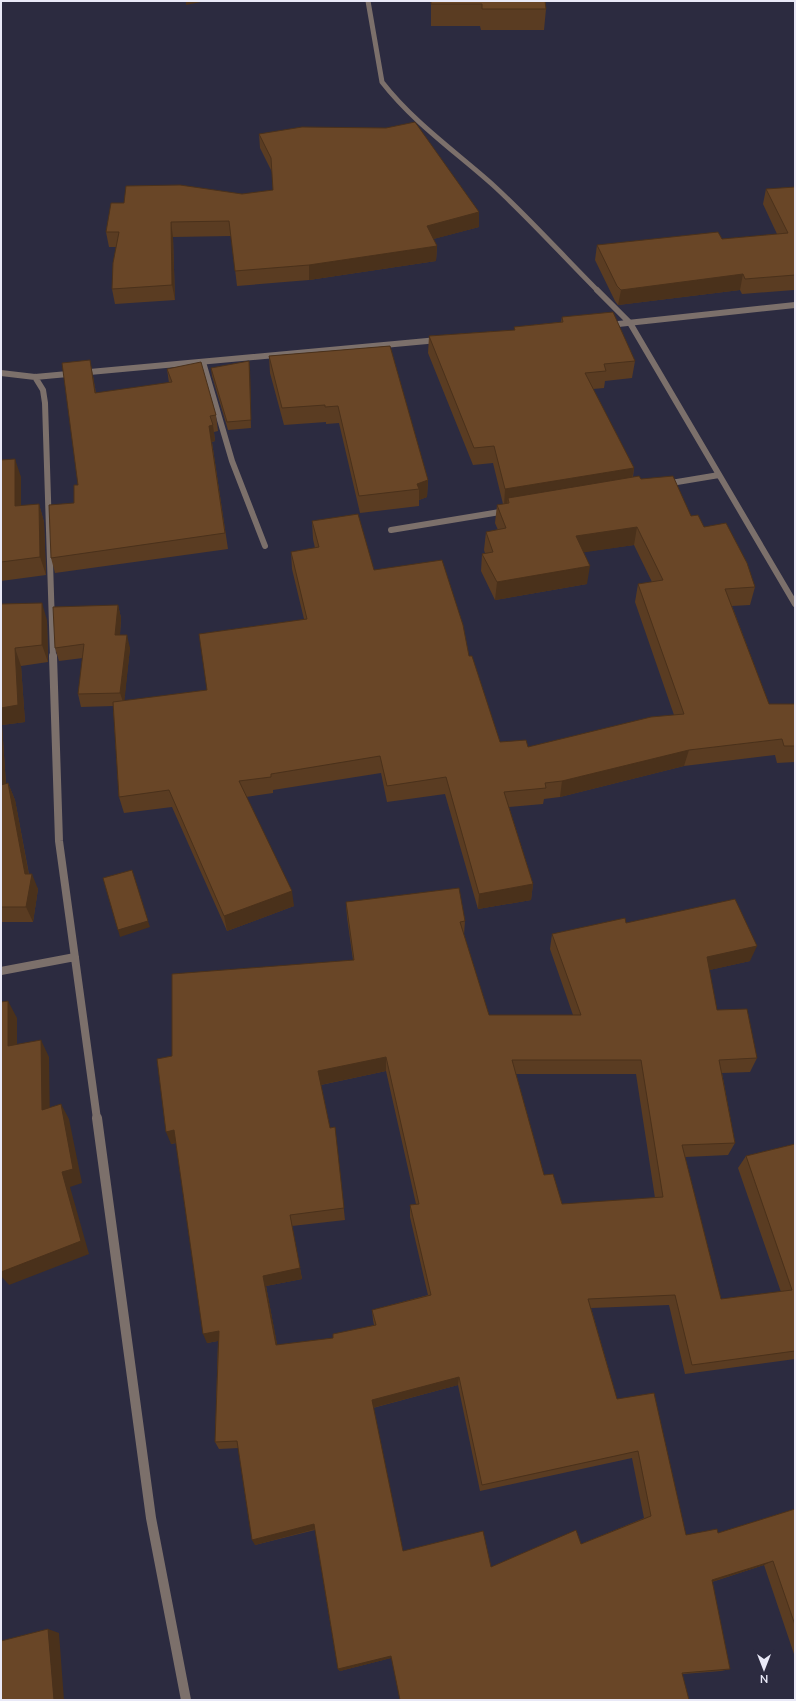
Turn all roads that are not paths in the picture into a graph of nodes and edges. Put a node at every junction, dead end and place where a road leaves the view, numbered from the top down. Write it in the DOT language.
graph roads {
  1 [pos="368,1"];
  2 [pos="795,305"];
  3 [pos="630,323"];
  4 [pos="598,326"];
  5 [pos="448,340"];
  6 [pos="203,362"];
  7 [pos="1,373"];
  8 [pos="35,377"];
  9 [pos="719,475"];
  10 [pos="657,486"];
  11 [pos="516,509"];
  12 [pos="391,530"];
  13 [pos="265,546"];
  14 [pos="795,604"];
  15 [pos="75,957"];
  16 [pos="1,971"];
  17 [pos="186,1700"];
  1 -- 3 [label="street"];
  2 -- 3 [label="street"];
  3 -- 4 [label="street"];
  3 -- 9 [label="street"];
  5 -- 6 [label="street"];
  6 -- 8 [label="street"];
  6 -- 13 [label="street"];
  7 -- 8 [label="street"];
  8 -- 15 [label="street"];
  9 -- 10 [label="street"];
  9 -- 14 [label="street"];
  11 -- 12 [label="street"];
  15 -- 16 [label="street"];
  15 -- 17 [label="street"];
}
